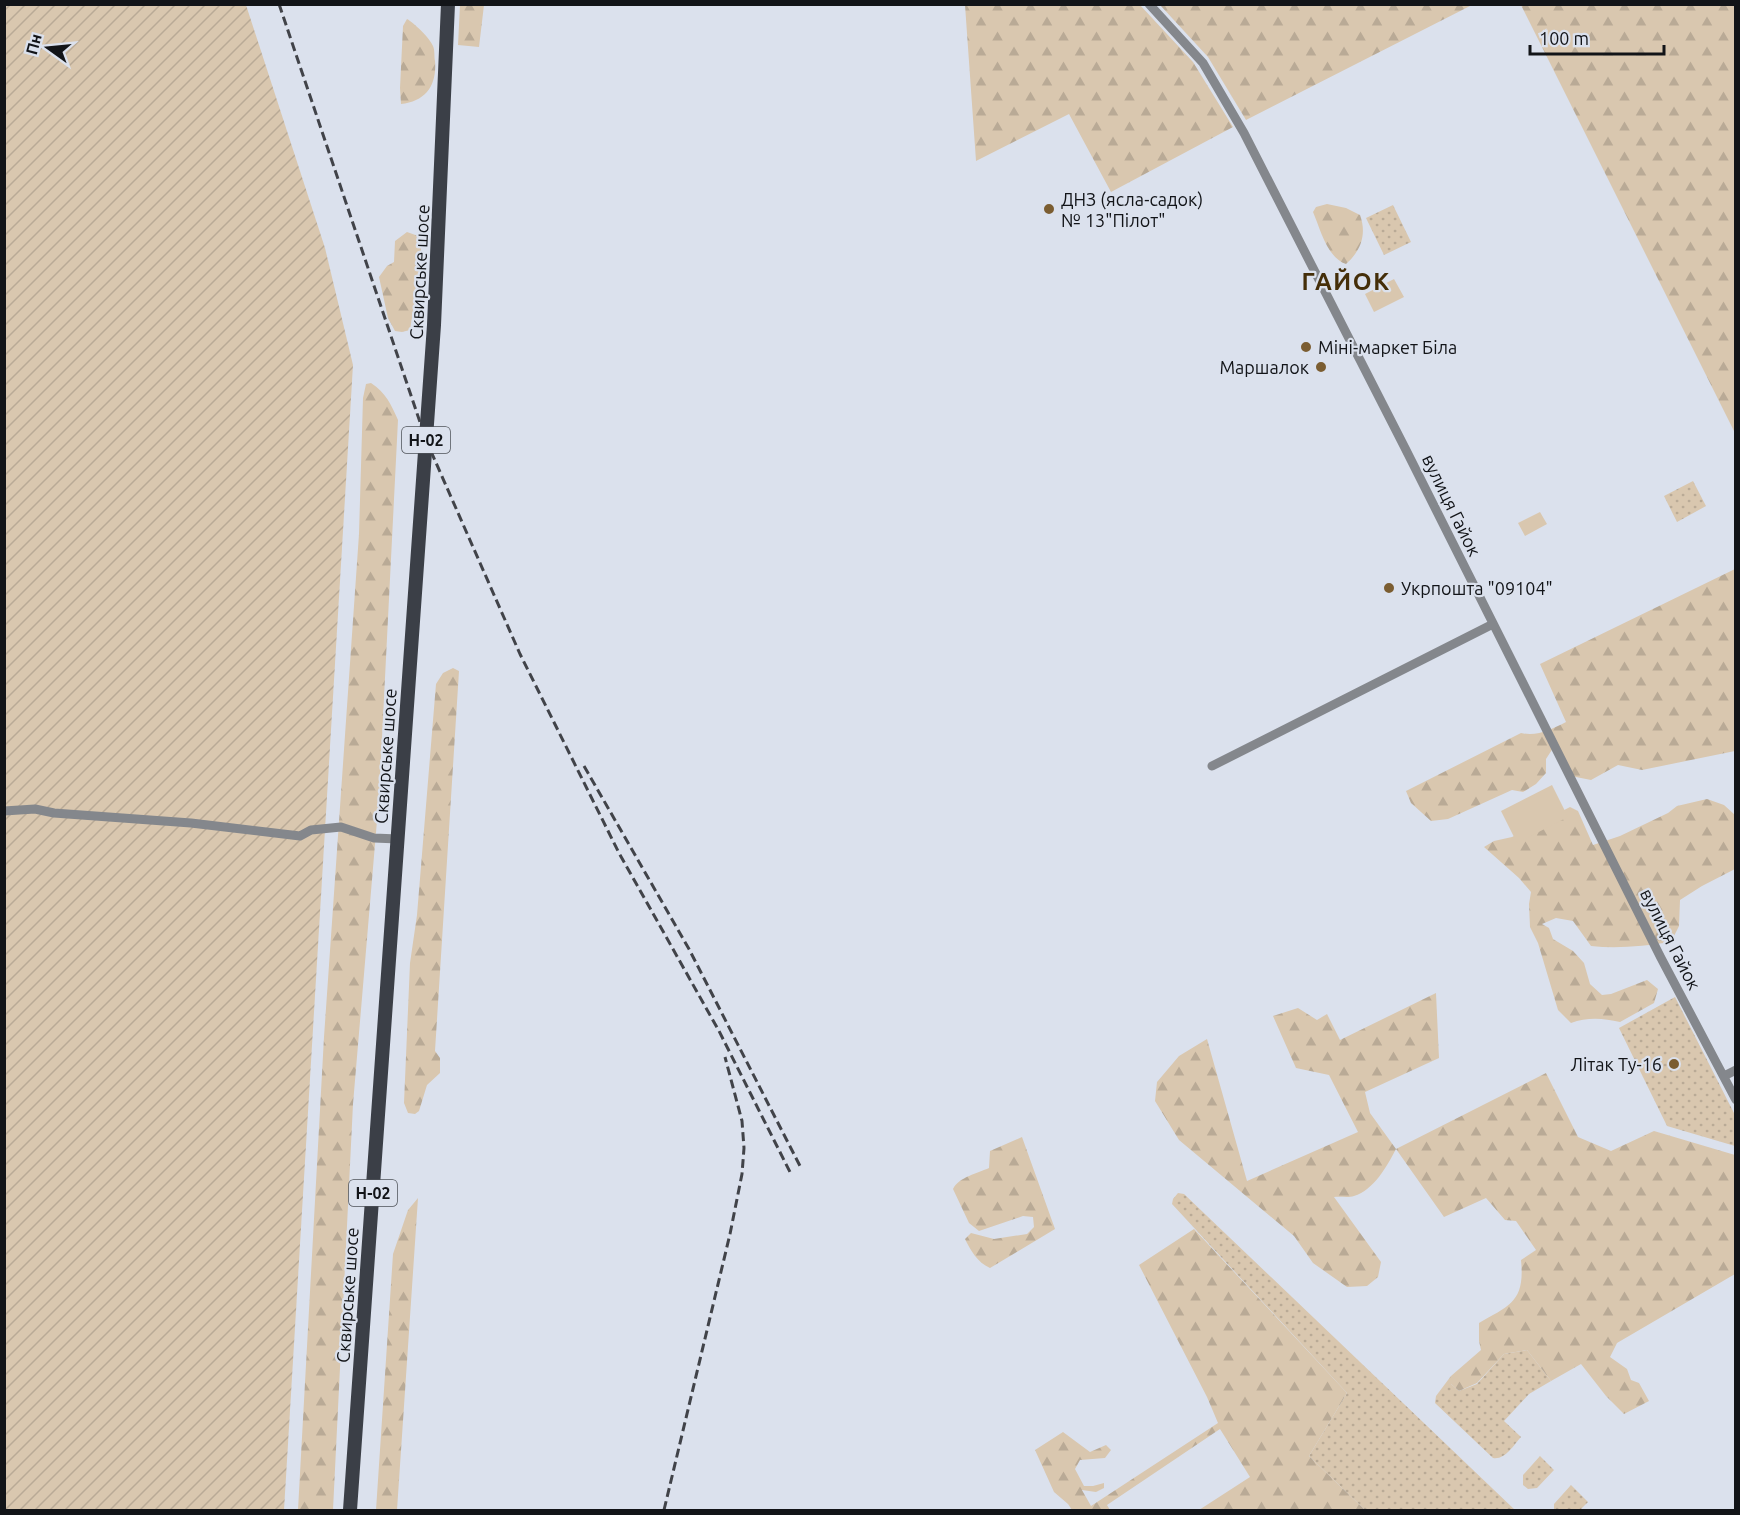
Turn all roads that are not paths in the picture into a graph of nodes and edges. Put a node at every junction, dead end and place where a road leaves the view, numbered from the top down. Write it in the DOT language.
graph roads {
  1 [pos="448,4"];
  2 [pos="1149,4"];
  3 [pos="1493,624"];
  4 [pos="1212,766"];
  5 [pos="4,810"];
  6 [pos="398,839"];
  7 [pos="1736,1070"];
  8 [pos="1724,1076"];
  9 [pos="1736,1100"];
  10 [pos="350,1510"];
  1 -- 6 [label="main road, Сквирське шосе / Н-02"];
  2 -- 3 [label="street, вулиця Гайок"];
  3 -- 4 [label="street"];
  3 -- 8 [label="street, вулиця Гайок"];
  5 -- 6 [label="street"];
  6 -- 10 [label="main road, Сквирське шосе / Н-02"];
  7 -- 8 [label="street"];
  8 -- 9 [label="street, вулиця Гайок"];
}
